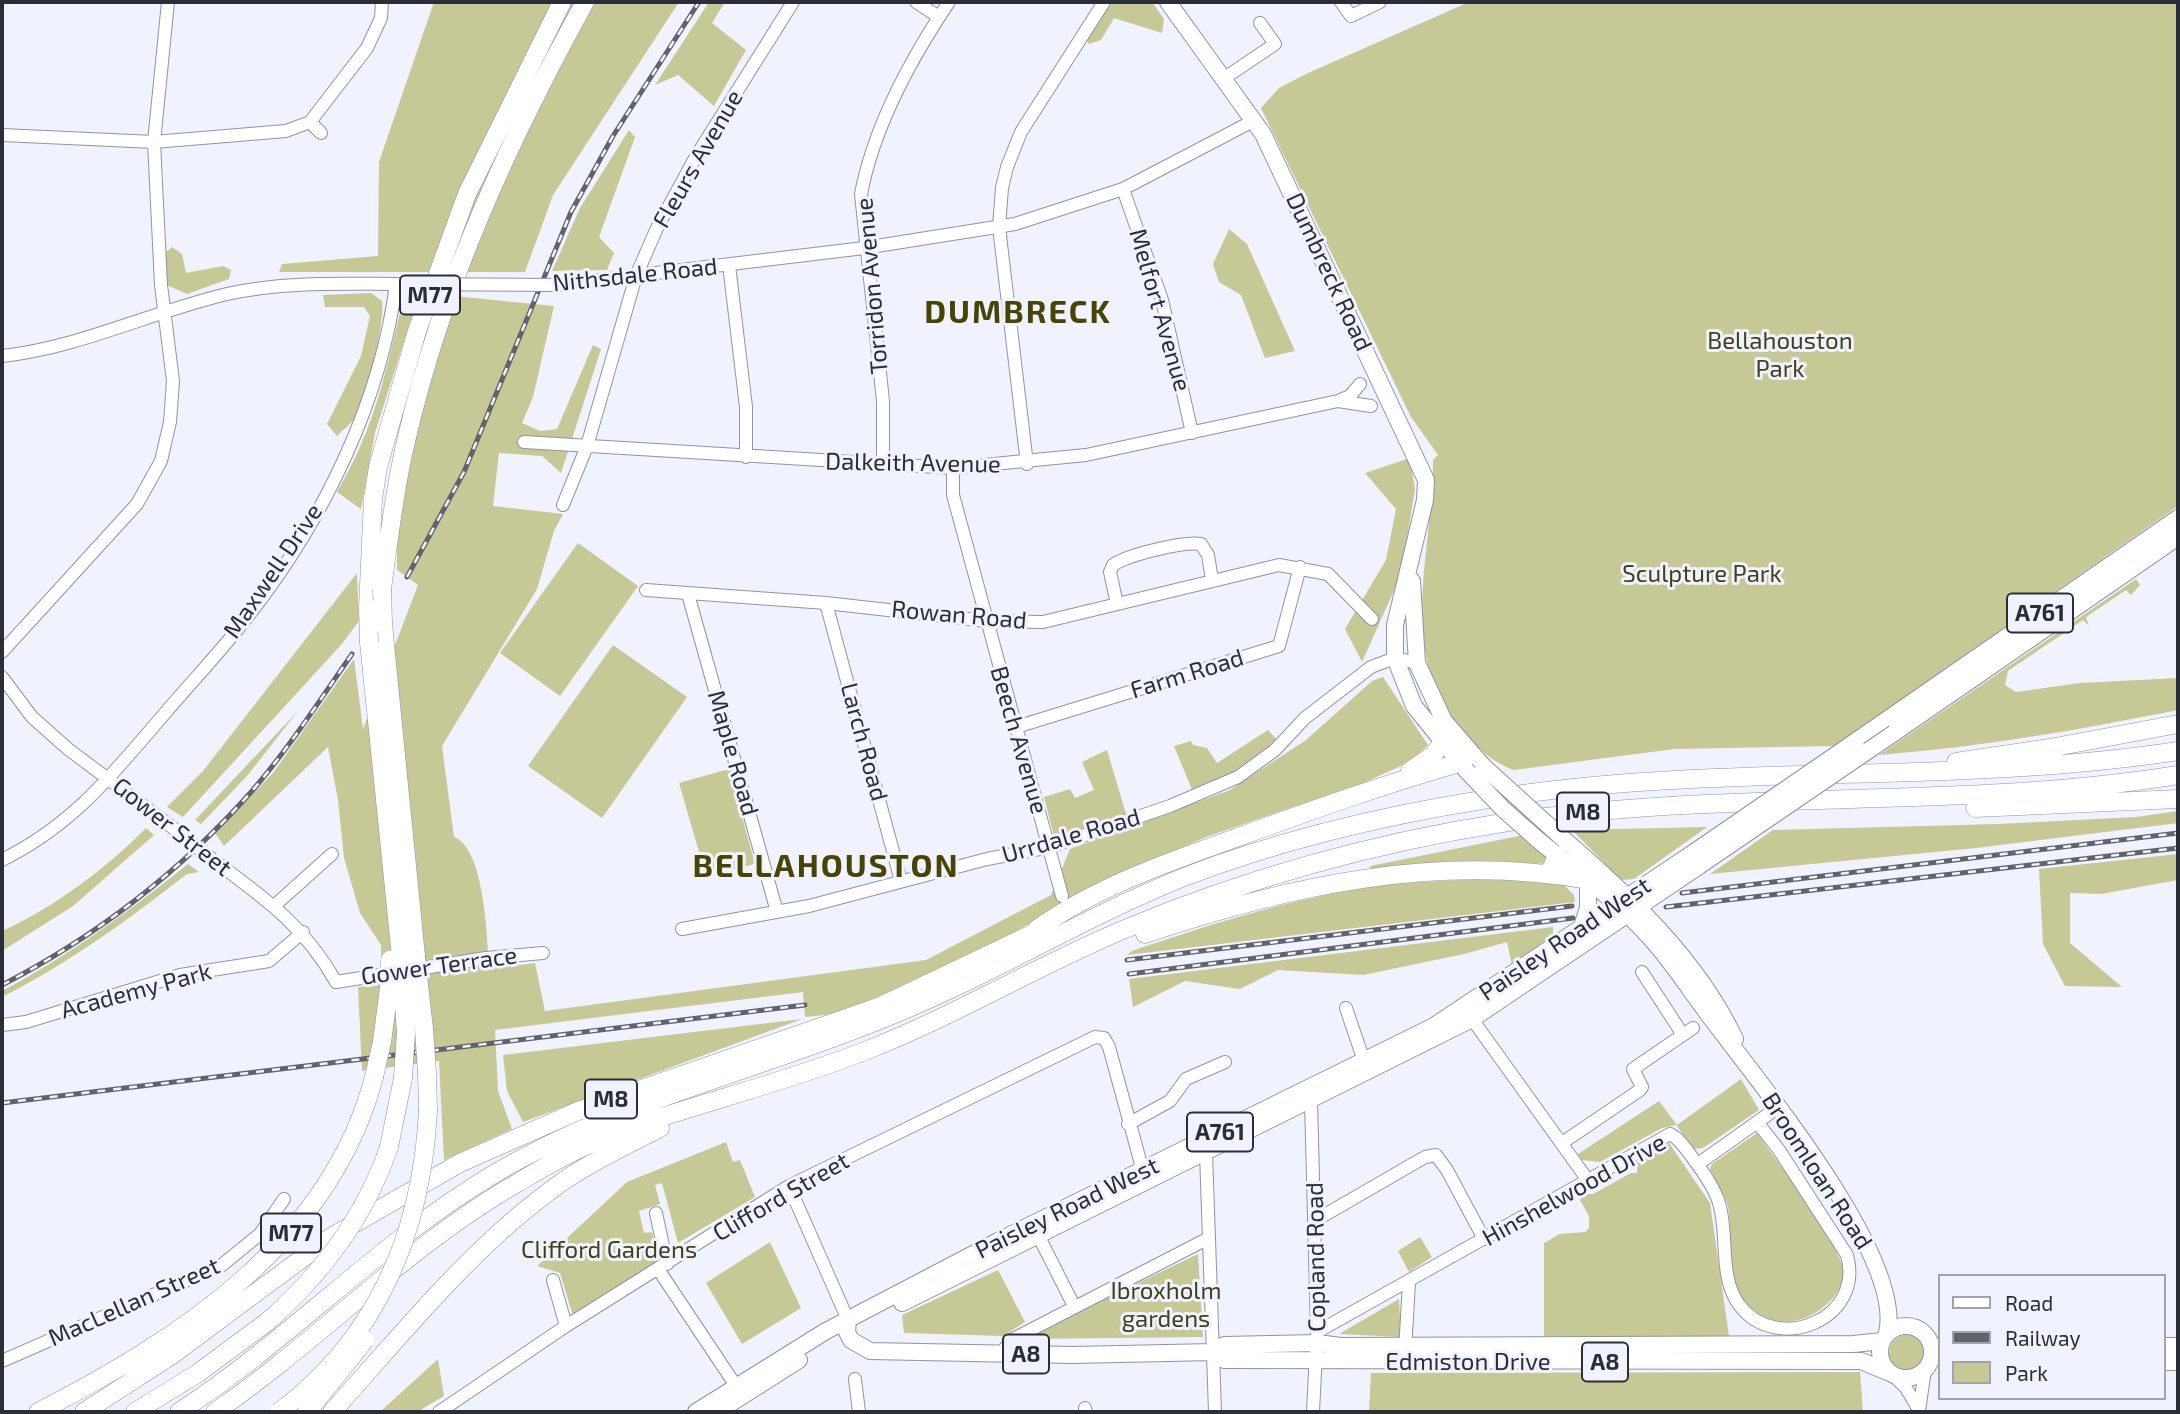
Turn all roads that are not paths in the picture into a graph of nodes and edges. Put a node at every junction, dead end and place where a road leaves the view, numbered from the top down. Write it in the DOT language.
graph roads {
  1 [pos="168,2"];
  2 [pos="382,2"];
  3 [pos="562,2"];
  4 [pos="585,2"];
  5 [pos="593,2"];
  6 [pos="793,2"];
  7 [pos="916,2"];
  8 [pos="949,2"];
  9 [pos="1104,2"];
  10 [pos="1168,2"];
  11 [pos="1341,2"];
  12 [pos="1380,2"];
  13 [pos="939,17"];
  14 [pos="1260,23"];
  15 [pos="1223,79"];
  16 [pos="1253,121"];
  17 [pos="310,122"];
  18 [pos="518,129"];
  19 [pos="321,133"];
  20 [pos="2,135"];
  21 [pos="154,142"];
  22 [pos="1123,189"];
  23 [pos="999,228"];
  24 [pos="864,248"];
  25 [pos="729,265"];
  26 [pos="636,276"];
  27 [pos="396,284"];
  28 [pos="165,313"];
  29 [pos="2,356"];
  30 [pos="1360,384"];
  31 [pos="1338,401"];
  32 [pos="1371,405"];
  33 [pos="1192,433"];
  34 [pos="524,442"];
  35 [pos="587,446"];
  36 [pos="747,457"];
  37 [pos="1027,464"];
  38 [pos="883,466"];
  39 [pos="953,468"];
  40 [pos="562,505"];
  41 [pos="2178,518"];
  42 [pos="2178,537"];
  43 [pos="1411,565"];
  44 [pos="1300,567"];
  45 [pos="1212,580"];
  46 [pos="646,590"];
  47 [pos="688,594"];
  48 [pos="826,603"];
  49 [pos="1116,604"];
  50 [pos="1372,619"];
  51 [pos="985,621"];
  52 [pos="2,652"];
  53 [pos="1395,658"];
  54 [pos="1417,663"];
  55 [pos="2,677"];
  56 [pos="2178,724"];
  57 [pos="1016,727"];
  58 [pos="1442,744"];
  59 [pos="2178,751"];
  60 [pos="1471,764"];
  61 [pos="1880,773"];
  62 [pos="2178,775"];
  63 [pos="109,779"];
  64 [pos="1389,783"];
  65 [pos="2178,799"];
  66 [pos="1714,803"];
  67 [pos="1559,835"];
  68 [pos="1050,847"];
  69 [pos="332,854"];
  70 [pos="1557,855"];
  71 [pos="2,860"];
  72 [pos="1695,860"];
  73 [pos="1546,873"];
  74 [pos="1183,878"];
  75 [pos="1588,880"];
  76 [pos="901,881"];
  77 [pos="1062,896"];
  78 [pos="274,906"];
  79 [pos="1627,907"];
  80 [pos="777,912"];
  81 [pos="1583,927"];
  82 [pos="682,929"];
  83 [pos="303,932"];
  84 [pos="1028,935"];
  85 [pos="543,953"];
  86 [pos="403,958"];
  87 [pos="1642,972"];
  88 [pos="336,982"];
  89 [pos="1014,982"];
  90 [pos="404,986"];
  91 [pos="1346,1008"];
  92 [pos="1472,1019"];
  93 [pos="2,1025"];
  94 [pos="415,1030"];
  95 [pos="1512,1046"];
  96 [pos="1500,1055"];
  97 [pos="1364,1061"];
  98 [pos="1225,1062"];
  99 [pos="1311,1101"];
  100 [pos="700,1106"];
  101 [pos="1777,1108"];
  102 [pos="1757,1122"];
  103 [pos="1128,1124"];
  104 [pos="1562,1143"];
  105 [pos="1204,1147"];
  106 [pos="1698,1164"];
  107 [pos="1144,1176"];
  108 [pos="1587,1179"];
  109 [pos="789,1186"];
  110 [pos="419,1190"];
  111 [pos="284,1199"];
  112 [pos="656,1213"];
  113 [pos="1316,1220"];
  114 [pos="1038,1235"];
  115 [pos="1209,1238"];
  116 [pos="1484,1240"];
  117 [pos="663,1267"];
  118 [pos="553,1280"];
  119 [pos="1409,1282"];
  120 [pos="1884,1285"];
  121 [pos="1074,1306"];
  122 [pos="566,1326"];
  123 [pos="847,1326"];
  124 [pos="1912,1326"];
  125 [pos="1885,1337"];
  126 [pos="1933,1337"];
  127 [pos="1317,1338"];
  128 [pos="1214,1352"];
  129 [pos="1002,1353"];
  130 [pos="1405,1354"];
  131 [pos="2,1361"];
  132 [pos="1317,1361"];
  133 [pos="1931,1367"];
  134 [pos="1891,1373"];
  135 [pos="855,1379"];
  136 [pos="736,1386"];
  137 [pos="447,1410"];
  138 [pos="1919,1411"];
  139 [pos="38,1412"];
  140 [pos="84,1412"];
  141 [pos="135,1412"];
  142 [pos="179,1412"];
  143 [pos="215,1412"];
  144 [pos="278,1412"];
  145 [pos="307,1412"];
  146 [pos="332,1412"];
  147 [pos="695,1412"];
  148 [pos="717,1412"];
  149 [pos="859,1412"];
  150 [pos="1215,1412"];
  151 [pos="1313,1412"];
  1 -- 21 [label="street"];
  2 -- 17 [label="street"];
  3 -- 86 [label="highway, M77, bridge"];
  4 -- 18 [label="highway, M77"];
  5 -- 18 [label="highway, M77"];
  6 -- 26 [label="street, Fleurs Avenue"];
  7 -- 13 [label="street"];
  8 -- 13 [label="street, Torridon Avenue"];
  9 -- 23 [label="street"];
  10 -- 15 [label="main road, Dumbreck Road"];
  11 -- 12 [label="street"];
  13 -- 24 [label="street, Torridon Avenue"];
  14 -- 15 [label="street"];
  15 -- 16 [label="main road, Dumbreck Road"];
  16 -- 22 [label="street, Nithsdale Road"];
  16 -- 43 [label="main road, Dumbreck Road"];
  17 -- 19 [label="street"];
  17 -- 21 [label="street"];
  18 -- 86 [label="highway, M77, bridge"];
  20 -- 21 [label="street"];
  21 -- 28 [label="street"];
  22 -- 23 [label="street, Nithsdale Road"];
  22 -- 33 [label="street, Melfort Avenue"];
  23 -- 24 [label="street, Nithsdale Road"];
  23 -- 37 [label="street"];
  24 -- 25 [label="street, Nithsdale Road"];
  24 -- 38 [label="street, Torridon Avenue"];
  25 -- 26 [label="street, Nithsdale Road"];
  25 -- 36 [label="street"];
  26 -- 27 [label="street, Nithsdale Road, bridge"];
  26 -- 35 [label="street, Fleurs Avenue"];
  27 -- 28 [label="street, Nithsdale Road"];
  27 -- 63 [label="street, Maxwell Drive"];
  28 -- 29 [label="street, Nithsdale Road"];
  28 -- 52 [label="street"];
  30 -- 31 [label="street, Dalkeith Avenue"];
  31 -- 32 [label="street, Dalkeith Avenue"];
  31 -- 33 [label="street, Dalkeith Avenue"];
  33 -- 37 [label="street, Dalkeith Avenue"];
  34 -- 35 [label="street, Dalkeith Avenue"];
  35 -- 36 [label="street, Dalkeith Avenue"];
  35 -- 40 [label="street, Fleurs Avenue"];
  36 -- 38 [label="street, Dalkeith Avenue"];
  37 -- 39 [label="street, Dalkeith Avenue"];
  38 -- 39 [label="street, Dalkeith Avenue"];
  39 -- 51 [label="street, Beech Avenue"];
  41 -- 72 [label="main road, A761, bridge"];
  42 -- 72 [label="main road, A761, bridge"];
  43 -- 53 [label="main road, Dumbreck Road"];
  43 -- 54 [label="main road, Dumbreck Road"];
  44 -- 45 [label="street, Rowan Road"];
  44 -- 50 [label="street, Rowan Road"];
  44 -- 57 [label="street, Farm Road"];
  45 -- 49 [label="street, Rowan Road"];
  45 -- 49 [label="street"];
  46 -- 47 [label="street, Rowan Road"];
  47 -- 48 [label="street, Rowan Road"];
  47 -- 80 [label="street, Maple Road"];
  48 -- 51 [label="street, Rowan Road"];
  48 -- 76 [label="street, Larch Road"];
  49 -- 51 [label="street, Rowan Road"];
  51 -- 57 [label="street, Beech Avenue"];
  53 -- 54 [label="street"];
  53 -- 58 [label="main road, Dumbreck Road"];
  53 -- 68 [label="street, Urrdale Road"];
  54 -- 60 [label="main road, Dumbreck Road"];
  55 -- 63 [label="street, Gower Street"];
  56 -- 61 [label="highway"];
  57 -- 68 [label="street, Beech Avenue"];
  58 -- 60 [label="main road, Dumbreck Road"];
  58 -- 64 [label="highway"];
  59 -- 61 [label="highway, M8"];
  60 -- 64 [label="highway"];
  60 -- 67 [label="main road, Dumbreck Road, bridge"];
  60 -- 70 [label="main road, Dumbreck Road, bridge"];
  61 -- 74 [label="highway, M8"];
  62 -- 66 [label="highway, M8"];
  63 -- 71 [label="street, Maxwell Drive"];
  63 -- 78 [label="street, Gower Street, bridge"];
  64 -- 84 [label="highway"];
  65 -- 66 [label="highway"];
  66 -- 89 [label="highway, M8"];
  67 -- 70 [label="main road"];
  67 -- 79 [label="main road, Dumbreck Road"];
  68 -- 76 [label="street, Urrdale Road"];
  68 -- 77 [label="street, Beech Avenue"];
  69 -- 78 [label="street"];
  70 -- 73 [label="highway, M8"];
  70 -- 75 [label="main road, Dumbreck Road"];
  72 -- 79 [label="main road, Paisley Road West / A761"];
  73 -- 75 [label="highway, M8"];
  73 -- 89 [label="highway, M8"];
  74 -- 84 [label="highway, M8"];
  74 -- 142 [label="highway, M8"];
  75 -- 79 [label="main road, Dumbreck Road"];
  75 -- 81 [label="main road"];
  76 -- 80 [label="street, Urrdale Road"];
  78 -- 83 [label="street, Gower Street"];
  79 -- 81 [label="main road, Paisley Road West / A761"];
  79 -- 92 [label="main road, Paisley Road West / A761"];
  79 -- 101 [label="main road, Broomloan Road"];
  80 -- 82 [label="street, Urrdale Road"];
  81 -- 97 [label="main road, Paisley Road West / A761"];
  83 -- 88 [label="street, Gower Street"];
  83 -- 93 [label="street, Academy Park"];
  84 -- 140 [label="highway, M8"];
  85 -- 88 [label="street, Gower Terrace"];
  86 -- 90 [label="highway, M77, bridge"];
  86 -- 90 [label="highway, M77, bridge"];
  87 -- 104 [label="street"];
  89 -- 100 [label="highway, M8"];
  90 -- 94 [label="highway, M77"];
  90 -- 139 [label="highway, M77, bridge"];
  91 -- 97 [label="street"];
  92 -- 96 [label="street"];
  92 -- 99 [label="main road, Paisley Road West / A761"];
  94 -- 110 [label="highway, M77, bridge"];
  94 -- 141 [label="highway, M77, bridge"];
  95 -- 96 [label="street"];
  96 -- 104 [label="street"];
  97 -- 105 [label="main road, Paisley Road West / A761"];
  98 -- 103 [label="street"];
  99 -- 105 [label="main road, Paisley Road West / A761"];
  99 -- 113 [label="street, Copland Road"];
  100 -- 143 [label="highway, M8"];
  100 -- 146 [label="highway, M8"];
  101 -- 102 [label="street"];
  101 -- 120 [label="main road, Broomloan Road"];
  102 -- 106 [label="street"];
  102 -- 106 [label="street, Hinshelwood Drive"];
  103 -- 107 [label="street"];
  103 -- 109 [label="street, Clifford Street"];
  104 -- 108 [label="street"];
  105 -- 107 [label="main road, Paisley Road West / A761"];
  105 -- 115 [label="street"];
  106 -- 108 [label="street, Hinshelwood Drive"];
  107 -- 114 [label="main road, Paisley Road West / A761"];
  107 -- 123 [label="main road, Paisley Road West / A761"];
  108 -- 116 [label="street, Hinshelwood Drive"];
  109 -- 117 [label="street, Clifford Street"];
  109 -- 123 [label="street"];
  110 -- 144 [label="highway, bridge"];
  110 -- 145 [label="highway, bridge"];
  111 -- 131 [label="street, MacLellan Street"];
  112 -- 117 [label="street"];
  113 -- 116 [label="street"];
  113 -- 127 [label="street, Copland Road"];
  114 -- 121 [label="street"];
  114 -- 123 [label="main road, Paisley Road West / A761"];
  115 -- 121 [label="street"];
  115 -- 128 [label="street"];
  116 -- 119 [label="street, Hinshelwood Drive"];
  117 -- 122 [label="street, Clifford Street"];
  117 -- 136 [label="street"];
  118 -- 122 [label="street"];
  119 -- 127 [label="street, Hinshelwood Drive"];
  119 -- 130 [label="street"];
  120 -- 124 [label="main road, Broomloan Road"];
  120 -- 125 [label="main road, Broomloan Road"];
  121 -- 129 [label="street"];
  122 -- 137 [label="street, Clifford Street"];
  123 -- 129 [label="main road, Edmiston Drive / A8"];
  123 -- 136 [label="main road, Paisley Road West / A761"];
  123 -- 148 [label="main road, Paisley Road West / A761"];
  124 -- 125 [label="main road"];
  124 -- 126 [label="main road"];
  125 -- 130 [label="main road, Edmiston Drive / A8"];
  125 -- 134 [label="main road"];
  126 -- 133 [label="main road"];
  127 -- 128 [label="main road, Edmiston Drive / A8"];
  127 -- 130 [label="main road, Edmiston Drive / A8"];
  127 -- 132 [label="street, Copland Road"];
  128 -- 129 [label="main road, Edmiston Drive / A8"];
  128 -- 132 [label="main road, Edmiston Drive / A8"];
  128 -- 150 [label="street"];
  130 -- 132 [label="main road, Edmiston Drive / A8"];
  130 -- 134 [label="main road, Edmiston Drive / A8"];
  132 -- 151 [label="street, Copland Road"];
  133 -- 134 [label="main road"];
  133 -- 138 [label="street"];
  134 -- 138 [label="street"];
  135 -- 149 [label="street"];
  136 -- 147 [label="main road, Paisley Road West / A761"];
}
